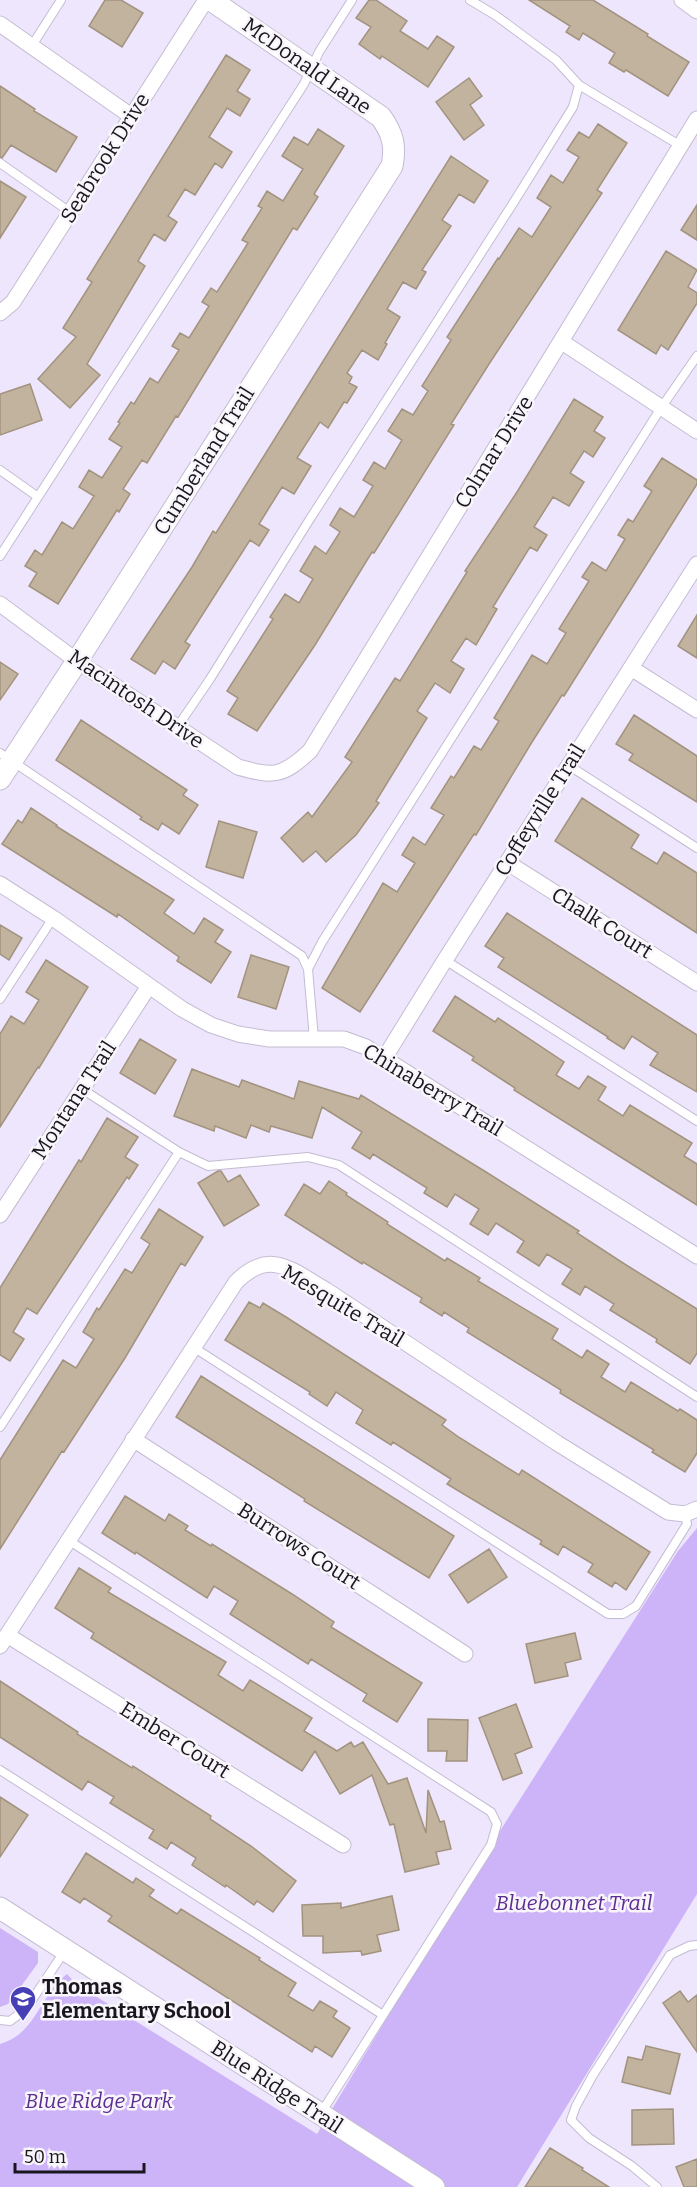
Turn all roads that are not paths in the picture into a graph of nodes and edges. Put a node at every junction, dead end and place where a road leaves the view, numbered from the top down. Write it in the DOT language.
graph roads {
  1 [pos="61,0"];
  2 [pos="206,0"];
  3 [pos="211,0"];
  4 [pos="352,0"];
  5 [pos="470,0"];
  6 [pos="682,0"];
  7 [pos="697,10"];
  8 [pos="0,24"];
  9 [pos="31,47"];
  10 [pos="311,69"];
  11 [pos="579,85"];
  12 [pos="131,116"];
  13 [pos="697,119"];
  14 [pos="394,140"];
  15 [pos="681,146"];
  16 [pos="0,163"];
  17 [pos="70,212"];
  18 [pos="0,313"];
  19 [pos="562,342"];
  20 [pos="697,356"];
  21 [pos="661,408"];
  22 [pos="697,431"];
  23 [pos="0,470"];
  24 [pos="38,497"];
  25 [pos="0,556"];
  26 [pos="696,569"];
  27 [pos="0,604"];
  28 [pos="77,661"];
  29 [pos="632,668"];
  30 [pos="697,710"];
  31 [pos="178,726"];
  32 [pos="4,764"];
  33 [pos="568,765"];
  34 [pos="280,773"];
  35 [pos="697,848"];
  36 [pos="508,862"];
  37 [pos="0,884"];
  38 [pos="53,918"];
  39 [pos="445,960"];
  40 [pos="308,969"];
  41 [pos="697,983"];
  42 [pos="149,986"];
  43 [pos="0,999"];
  44 [pos="314,1039"];
  45 [pos="385,1057"];
  46 [pos="82,1089"];
  47 [pos="697,1121"];
  48 [pos="179,1152"];
  49 [pos="0,1215"];
  50 [pos="697,1256"];
  51 [pos="193,1347"];
  52 [pos="697,1397"];
  53 [pos="0,1427"];
  54 [pos="133,1439"];
  55 [pos="691,1512"];
  56 [pos="68,1540"];
  57 [pos="4,1641"];
  58 [pos="465,1654"];
  59 [pos="0,1770"];
  60 [pos="343,1845"];
  61 [pos="0,1908"];
  62 [pos="697,1945"];
  63 [pos="64,1950"];
  64 [pos="383,2015"];
  65 [pos="0,2020"];
  66 [pos="320,2115"];
  67 [pos="434,2187"];
  68 [pos="657,2187"];
  1 -- 9 [label="lane"];
  2 -- 12 [label="street, Seabrook Drive"];
  3 -- 10 [label="street, McDonald Lane"];
  4 -- 10 [label="lane"];
  5 -- 11 [label="lane"];
  6 -- 7 [label="street"];
  8 -- 9 [label="street"];
  9 -- 12 [label="street"];
  10 -- 14 [label="street, McDonald Lane"];
  10 -- 24 [label="lane"];
  11 -- 15 [label="lane"];
  11 -- 31 [label="lane"];
  12 -- 17 [label="street, Seabrook Drive"];
  13 -- 15 [label="street, Colmar Drive"];
  14 -- 28 [label="street, Cumberland Trail"];
  15 -- 19 [label="street, Colmar Drive"];
  16 -- 17 [label="lane"];
  17 -- 18 [label="street, Seabrook Drive"];
  19 -- 21 [label="street"];
  19 -- 34 [label="street, Colmar Drive"];
  20 -- 21 [label="lane"];
  21 -- 22 [label="street"];
  21 -- 40 [label="lane"];
  23 -- 24 [label="lane"];
  24 -- 25 [label="lane"];
  26 -- 29 [label="street, Coffeyville Trail"];
  27 -- 28 [label="street, Macintosh Drive"];
  28 -- 31 [label="street, Macintosh Drive"];
  28 -- 32 [label="street, Cumberland Trail"];
  29 -- 30 [label="street"];
  29 -- 33 [label="street, Coffeyville Trail"];
  31 -- 34 [label="street, Macintosh Drive"];
  32 -- 40 [label="lane"];
  33 -- 35 [label="lane"];
  33 -- 36 [label="street, Coffeyville Trail"];
  36 -- 39 [label="street, Coffeyville Trail"];
  36 -- 41 [label="street, Chalk Court"];
  37 -- 38 [label="street, Chinaberry Trail"];
  38 -- 42 [label="street, Chinaberry Trail"];
  38 -- 43 [label="lane"];
  39 -- 45 [label="street, Coffeyville Trail"];
  39 -- 47 [label="lane"];
  40 -- 44 [label="lane"];
  42 -- 44 [label="street, Chinaberry Trail"];
  42 -- 46 [label="street, Montana Trail"];
  44 -- 45 [label="street, Chinaberry Trail"];
  45 -- 50 [label="street, Chinaberry Trail"];
  46 -- 48 [label="lane"];
  46 -- 49 [label="street, Montana Trail"];
  48 -- 52 [label="lane"];
  48 -- 53 [label="lane"];
  51 -- 54 [label="street, Mesquite Trail"];
  51 -- 55 [label="street, Mesquite Trail"];
  51 -- 55 [label="lane"];
  54 -- 56 [label="street, Mesquite Trail"];
  54 -- 58 [label="street, Burrows Court"];
  56 -- 57 [label="street, Mesquite Trail"];
  56 -- 64 [label="lane"];
  57 -- 60 [label="street, Ember Court"];
  59 -- 64 [label="lane"];
  61 -- 63 [label="street, Blue Ridge Trail"];
  62 -- 68 [label="lane"];
  63 -- 65 [label="lane"];
  63 -- 66 [label="street, Blue Ridge Trail"];
  64 -- 66 [label="lane"];
  66 -- 67 [label="street, Blue Ridge Trail"];
}
